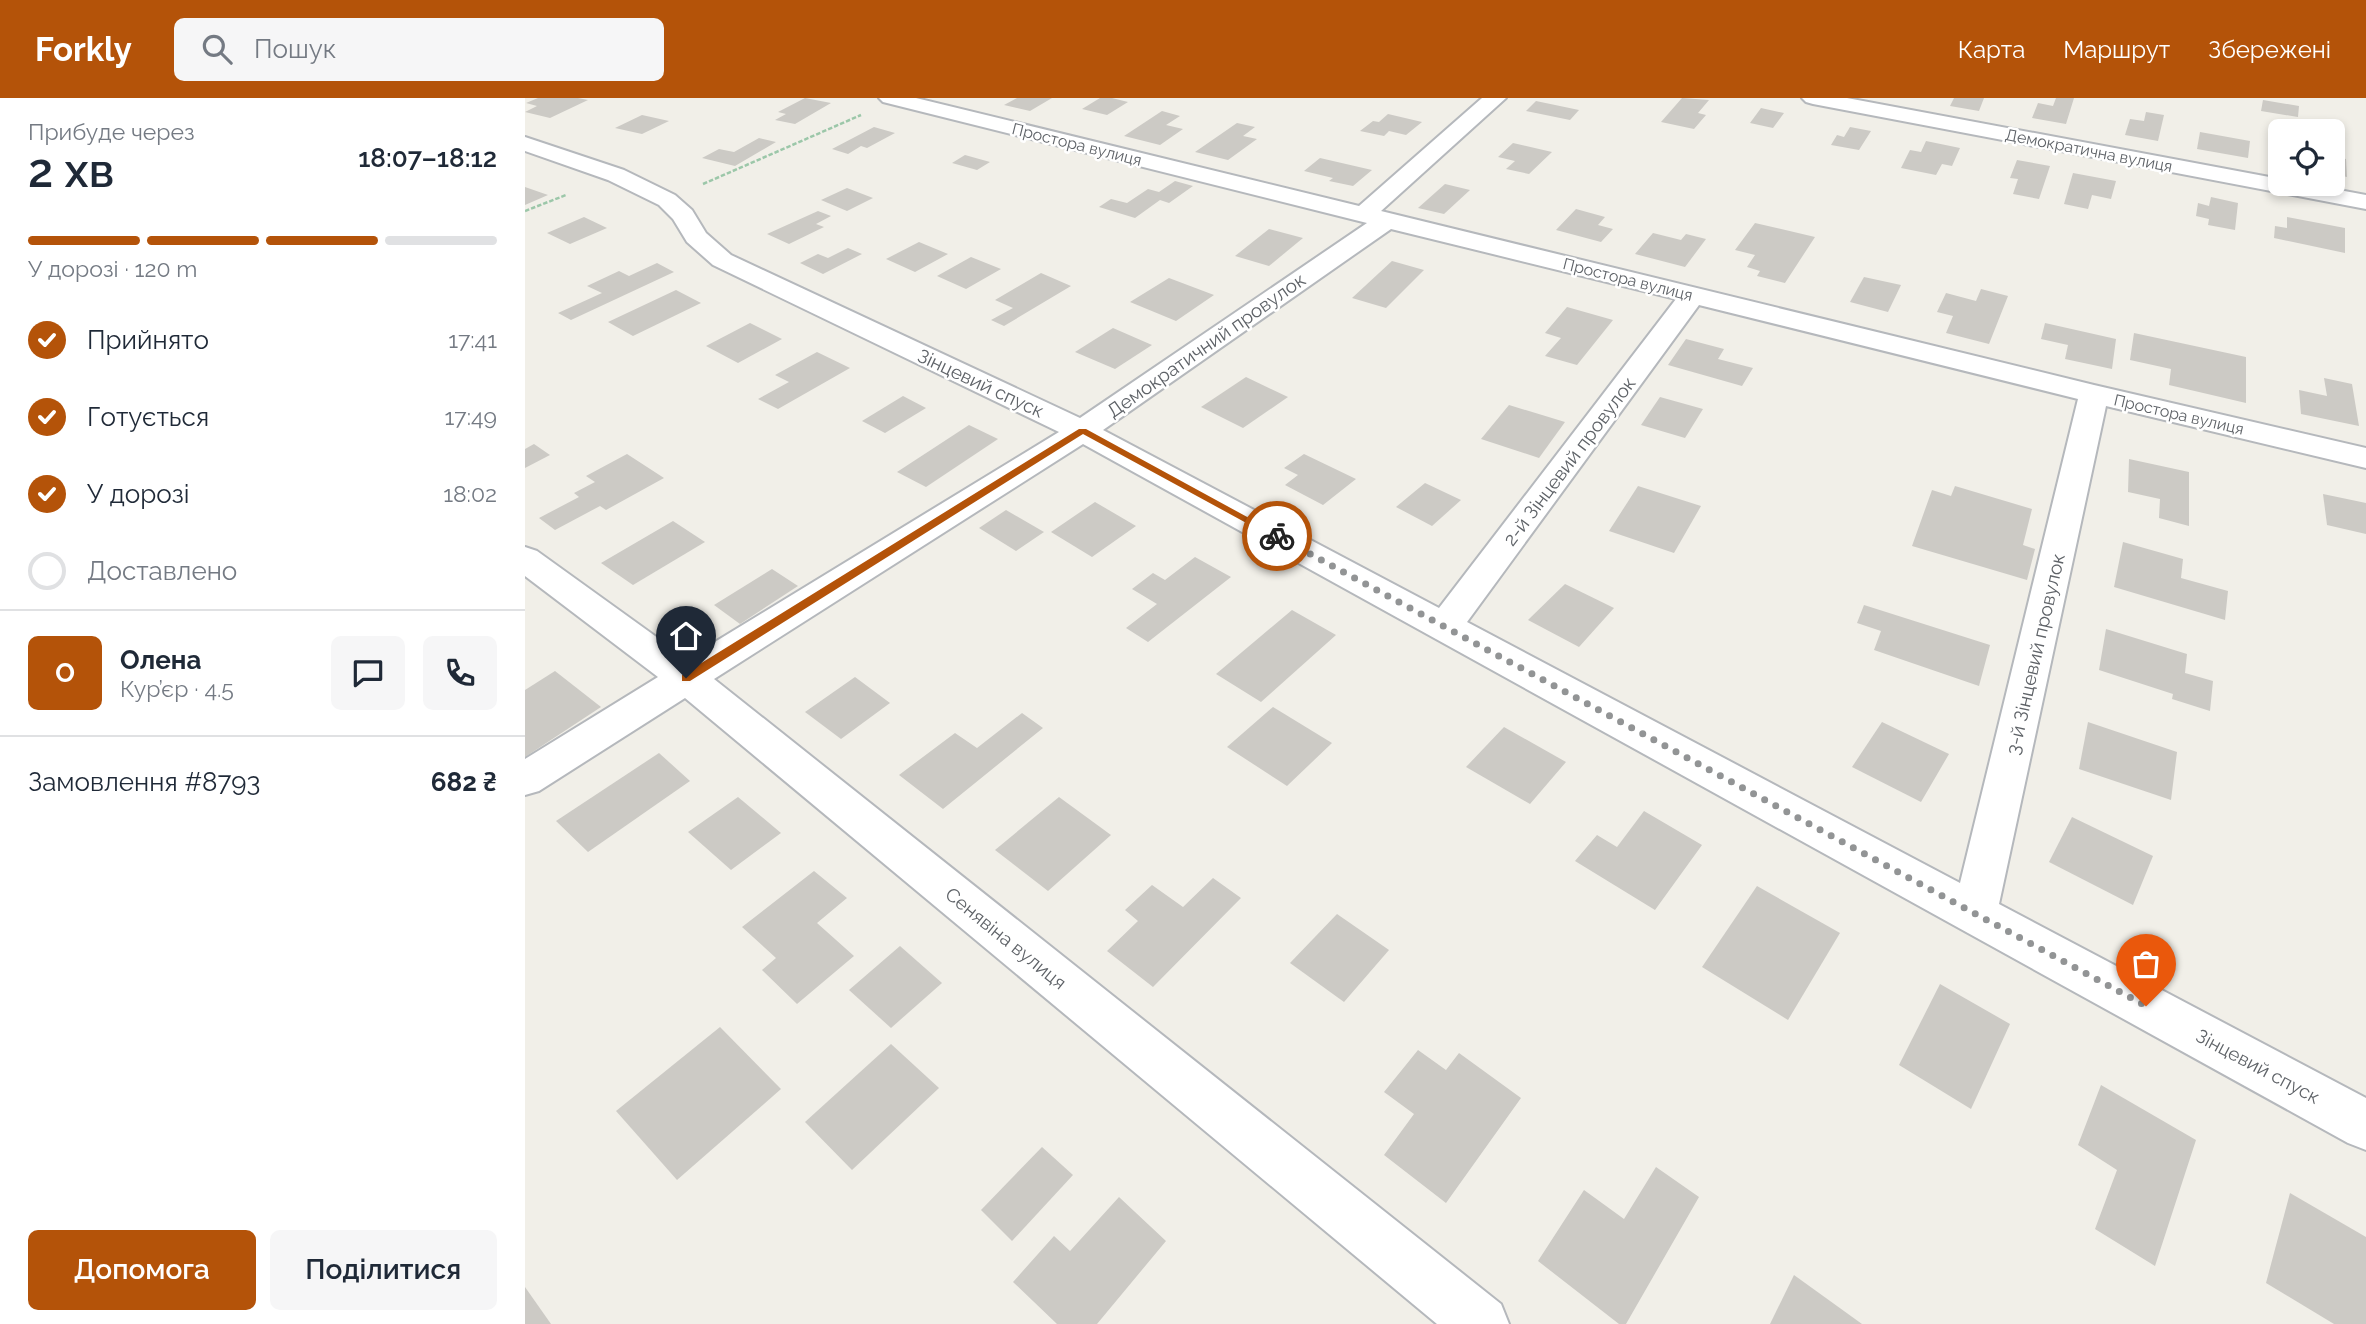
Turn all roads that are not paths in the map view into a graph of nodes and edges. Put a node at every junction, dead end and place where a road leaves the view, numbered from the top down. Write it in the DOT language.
graph roads {
  1 [pos="1496,98"];
  2 [pos="1813,98"];
  3 [pos="893,99"];
  4 [pos="927,102"];
  5 [pos="525,144"];
  6 [pos="2366,202"];
  7 [pos="1375,217"];
  8 [pos="1693,295"];
  9 [pos="2094,394"];
  10 [pos="1082,430"];
  11 [pos="2366,458"];
  12 [pos="525,559"];
  13 [pos="1445,626"];
  14 [pos="686,678"];
  15 [pos="525,779"];
  16 [pos="1975,913"];
  17 [pos="2366,1125"];
  18 [pos="1481,1324"];
  1 -- 7 [label="street, Демократичний провулок"];
  2 -- 6 [label="street, Демократична вулиця"];
  3 -- 4 [label="street, Простора вулиця"];
  4 -- 7 [label="street, Простора вулиця"];
  5 -- 10 [label="street, Зінцевий спуск"];
  7 -- 8 [label="street, Простора вулиця"];
  7 -- 10 [label="street, Демократичний провулок"];
  8 -- 9 [label="street, Простора вулиця"];
  8 -- 13 [label="street, 2-й Зінцевий провулок"];
  9 -- 11 [label="street, Простора вулиця"];
  9 -- 16 [label="street, 3-й Зінцевий провулок"];
  10 -- 13 [label="street, Зінцевий спуск"];
  10 -- 14 [label="street, Демократичний провулок"];
  12 -- 14 [label="street, Сенявіна вулиця"];
  13 -- 16 [label="street, Зінцевий спуск"];
  14 -- 15 [label="street, Демократичний провулок"];
  14 -- 18 [label="street, Сенявіна вулиця"];
  16 -- 17 [label="street, Зінцевий спуск"];
}
